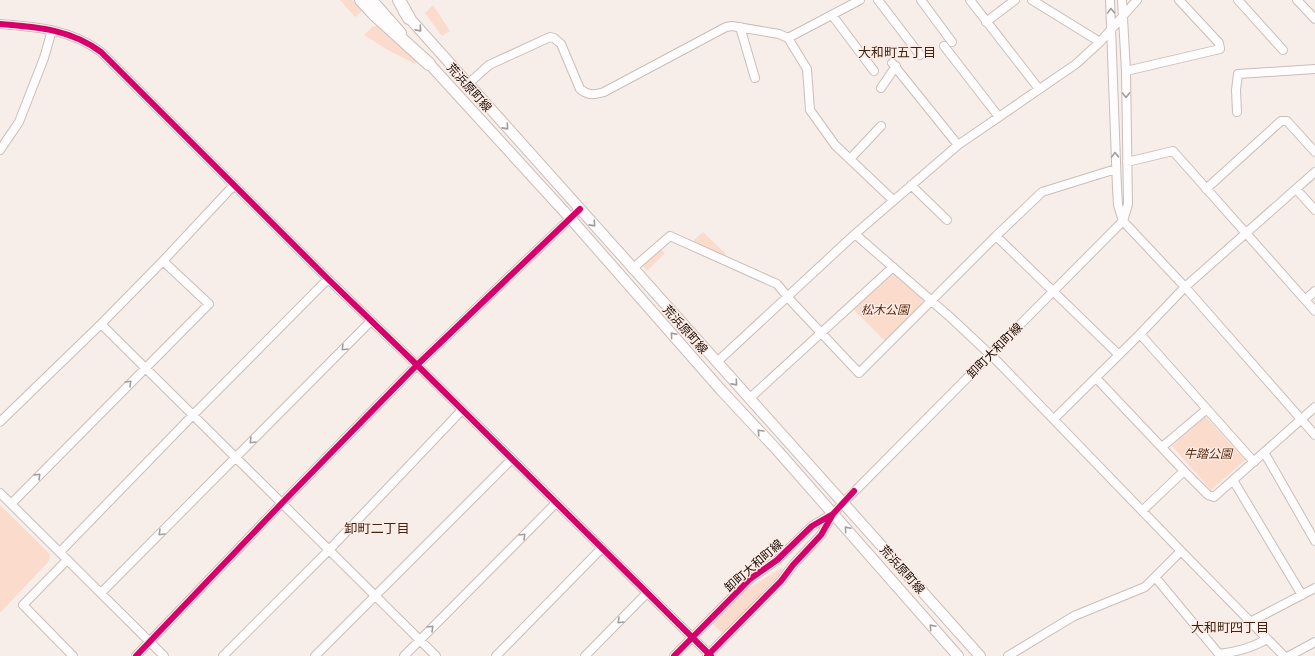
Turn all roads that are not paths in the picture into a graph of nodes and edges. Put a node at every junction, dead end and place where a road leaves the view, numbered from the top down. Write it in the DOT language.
graph roads {
  1 [pos="360,0"];
  2 [pos="372,0"];
  3 [pos="394,0"];
  4 [pos="399,0"];
  5 [pos="860,0"];
  6 [pos="878,0"];
  7 [pos="921,0"];
  8 [pos="970,0"];
  9 [pos="1015,0"];
  10 [pos="1032,0"];
  11 [pos="1110,0"];
  12 [pos="1122,0"];
  13 [pos="1136,0"];
  14 [pos="1179,0"];
  15 [pos="1238,0"];
  16 [pos="1297,0"];
  17 [pos="832,15"];
  18 [pos="1123,16"];
  19 [pos="409,18"];
  20 [pos="1315,19"];
  21 [pos="986,22"];
  22 [pos="0,24"];
  23 [pos="740,27"];
  24 [pos="1111,28"];
  25 [pos="52,30"];
  26 [pos="788,38"];
  27 [pos="1100,42"];
  28 [pos="1283,50"];
  29 [pos="920,55"];
  30 [pos="429,64"];
  31 [pos="1315,69"];
  32 [pos="874,71"];
  33 [pos="1126,71"];
  34 [pos="755,78"];
  35 [pos="468,84"];
  36 [pos="880,88"];
  37 [pos="1039,89"];
  38 [pos="1237,112"];
  39 [pos="999,116"];
  40 [pos="881,126"];
  41 [pos="958,145"];
  42 [pos="0,150"];
  43 [pos="1315,152"];
  44 [pos="850,159"];
  45 [pos="1127,162"];
  46 [pos="1116,169"];
  47 [pos="1315,172"];
  48 [pos="234,185"];
  49 [pos="911,185"];
  50 [pos="1206,189"];
  51 [pos="1296,189"];
  52 [pos="893,200"];
  53 [pos="580,209"];
  54 [pos="1315,210"];
  55 [pos="570,219"];
  56 [pos="947,220"];
  57 [pos="1123,221"];
  58 [pos="1245,233"];
  59 [pos="855,234"];
  60 [pos="996,236"];
  61 [pos="163,261"];
  62 [pos="893,267"];
  63 [pos="632,269"];
  64 [pos="328,279"];
  65 [pos="1185,287"];
  66 [pos="1052,291"];
  67 [pos="1315,291"];
  68 [pos="787,297"];
  69 [pos="1305,300"];
  70 [pos="931,301"];
  71 [pos="1315,311"];
  72 [pos="371,320"];
  73 [pos="101,324"];
  74 [pos="821,333"];
  75 [pos="1140,334"];
  76 [pos="990,354"];
  77 [pos="1119,355"];
  78 [pos="716,362"];
  79 [pos="417,365"];
  80 [pos="145,368"];
  81 [pos="1096,378"];
  82 [pos="749,399"];
  83 [pos="1315,407"];
  84 [pos="1207,409"];
  85 [pos="462,410"];
  86 [pos="193,415"];
  87 [pos="1054,419"];
  88 [pos="1301,420"];
  89 [pos="0,422"];
  90 [pos="1315,435"];
  91 [pos="1162,448"];
  92 [pos="1264,452"];
  93 [pos="236,458"];
  94 [pos="512,460"];
  95 [pos="1254,462"];
  96 [pos="1184,471"];
  97 [pos="1233,480"];
  98 [pos="0,493"];
  99 [pos="843,502"];
  100 [pos="282,503"];
  101 [pos="556,503"];
  102 [pos="11,504"];
  103 [pos="1142,511"];
  104 [pos="833,514"];
  105 [pos="1315,541"];
  106 [pos="602,548"];
  107 [pos="329,550"];
  108 [pos="1181,551"];
  109 [pos="60,552"];
  110 [pos="67,560"];
  111 [pos="1155,577"];
  112 [pos="1315,588"];
  113 [pos="101,593"];
  114 [pos="647,593"];
  115 [pos="1302,595"];
  116 [pos="376,596"];
  117 [pos="1250,622"];
  118 [pos="692,638"];
  119 [pos="1267,639"];
  120 [pos="420,640"];
  121 [pos="150,642"];
  122 [pos="1315,642"];
  123 [pos="709,655"];
  124 [pos="73,656"];
  125 [pos="136,656"];
  126 [pos="164,656"];
  127 [pos="223,656"];
  128 [pos="315,656"];
  129 [pos="404,656"];
  130 [pos="436,656"];
  131 [pos="496,656"];
  132 [pos="585,656"];
  133 [pos="674,656"];
  134 [pos="958,656"];
  135 [pos="980,656"];
  136 [pos="1008,656"];
  137 [pos="1284,656"];
  138 [pos="1289,656"];
  1 -- 30 [label="highway"];
  2 -- 30 [label="main road, 荒浜原町線"];
  3 -- 19 [label="main road, 荒浜原町線"];
  4 -- 19 [label="highway"];
  5 -- 17 [label="street"];
  6 -- 29 [label="street"];
  7 -- 39 [label="street"];
  8 -- 21 [label="street"];
  9 -- 21 [label="street"];
  10 -- 27 [label="street"];
  24 -- 11 [label="street, one-way"];
  12 -- 18 [label="street"];
  13 -- 18 [label="street"];
  14 -- 33 [label="street"];
  15 -- 28 [label="street"];
  16 -- 20 [label="street"];
  17 -- 26 [label="street"];
  17 -- 32 [label="street"];
  18 -- 24 [label="street"];
  18 -- 33 [label="street"];
  19 -- 35 [label="main road, 荒浜原町線, one-way"];
  21 -- 37 [label="street"];
  22 -- 25 [label="street"];
  23 -- 26 [label="street"];
  23 -- 34 [label="street"];
  23 -- 35 [label="street"];
  24 -- 27 [label="street"];
  46 -- 24 [label="street, one-way"];
  25 -- 42 [label="street"];
  25 -- 48 [label="street"];
  26 -- 44 [label="street"];
  27 -- 37 [label="street"];
  30 -- 55 [label="main road, 荒浜原町線"];
  31 -- 38 [label="street"];
  33 -- 45 [label="street, one-way"];
  35 -- 53 [label="main road, 荒浜原町線, one-way"];
  36 -- 41 [label="street"];
  37 -- 39 [label="street"];
  39 -- 41 [label="street"];
  40 -- 44 [label="street"];
  41 -- 49 [label="street"];
  43 -- 50 [label="street"];
  44 -- 52 [label="street"];
  45 -- 50 [label="street"];
  45 -- 57 [label="street"];
  46 -- 57 [label="street"];
  46 -- 60 [label="street"];
  47 -- 51 [label="street"];
  48 -- 61 [label="street"];
  48 -- 64 [label="street"];
  49 -- 52 [label="street"];
  49 -- 56 [label="street"];
  50 -- 58 [label="street"];
  51 -- 54 [label="street"];
  51 -- 58 [label="street"];
  52 -- 59 [label="street"];
  53 -- 55 [label="street"];
  53 -- 63 [label="main road, 荒浜原町線, one-way"];
  55 -- 79 [label="street"];
  104 -- 55 [label="main road, 荒浜原町線, one-way"];
  57 -- 65 [label="street"];
  57 -- 66 [label="street, 卸町大和町線"];
  58 -- 65 [label="street"];
  58 -- 69 [label="street"];
  59 -- 62 [label="street"];
  59 -- 68 [label="street"];
  60 -- 66 [label="street"];
  60 -- 70 [label="street"];
  61 -- 73 [label="street"];
  61 -- 80 [label="street"];
  62 -- 70 [label="street"];
  62 -- 74 [label="street"];
  63 -- 68 [label="street"];
  63 -- 78 [label="main road, 荒浜原町線"];
  64 -- 72 [label="street"];
  64 -- 86 [label="street"];
  65 -- 75 [label="street"];
  65 -- 88 [label="street"];
  66 -- 76 [label="street, 卸町大和町線"];
  66 -- 77 [label="street"];
  67 -- 69 [label="street"];
  68 -- 74 [label="street"];
  68 -- 78 [label="street"];
  69 -- 71 [label="street"];
  70 -- 74 [label="street"];
  70 -- 76 [label="street"];
  72 -- 79 [label="street"];
  72 -- 93 [label="street, one-way"];
  73 -- 80 [label="street"];
  73 -- 89 [label="street"];
  74 -- 82 [label="street"];
  75 -- 77 [label="street"];
  75 -- 84 [label="street"];
  76 -- 87 [label="street"];
  76 -- 99 [label="street, 卸町大和町線"];
  77 -- 81 [label="street"];
  78 -- 82 [label="main road, 荒浜原町線, one-way"];
  79 -- 85 [label="street"];
  79 -- 100 [label="street"];
  80 -- 86 [label="street"];
  102 -- 80 [label="street, one-way"];
  81 -- 87 [label="street"];
  81 -- 91 [label="street"];
  82 -- 99 [label="main road, 荒浜原町線"];
  83 -- 88 [label="street"];
  84 -- 91 [label="street"];
  84 -- 95 [label="street"];
  85 -- 94 [label="street"];
  85 -- 107 [label="street"];
  86 -- 93 [label="street"];
  86 -- 109 [label="street"];
  87 -- 103 [label="street"];
  88 -- 90 [label="street"];
  88 -- 92 [label="street"];
  91 -- 96 [label="street"];
  92 -- 95 [label="street"];
  92 -- 105 [label="street"];
  93 -- 100 [label="street"];
  93 -- 113 [label="street, one-way"];
  94 -- 101 [label="street"];
  94 -- 116 [label="street"];
  95 -- 97 [label="street"];
  96 -- 97 [label="street"];
  96 -- 103 [label="street"];
  97 -- 115 [label="street"];
  98 -- 102 [label="street"];
  99 -- 104 [label="street, 卸町大和町線"];
  99 -- 135 [label="main road, 荒浜原町線"];
  100 -- 107 [label="street"];
  100 -- 121 [label="street"];
  101 -- 106 [label="street"];
  120 -- 101 [label="street, one-way"];
  102 -- 109 [label="street"];
  103 -- 108 [label="street"];
  104 -- 118 [label="street, 卸町大和町線"];
  104 -- 123 [label="street, 卸町大和町線"];
  134 -- 104 [label="main road, 荒浜原町線, one-way"];
  106 -- 114 [label="street"];
  106 -- 131 [label="street"];
  107 -- 116 [label="street"];
  107 -- 127 [label="street"];
  108 -- 111 [label="street"];
  108 -- 117 [label="street"];
  109 -- 110 [label="street"];
  110 -- 113 [label="street"];
  110 -- 124 [label="street"];
  111 -- 119 [label="street"];
  111 -- 136 [label="street"];
  112 -- 115 [label="street"];
  113 -- 121 [label="street"];
  114 -- 118 [label="street"];
  114 -- 132 [label="street, one-way"];
  115 -- 117 [label="street"];
  116 -- 120 [label="street"];
  116 -- 128 [label="street"];
  117 -- 119 [label="street"];
  118 -- 123 [label="street"];
  118 -- 133 [label="street, 卸町大和町線"];
  119 -- 137 [label="street"];
  120 -- 129 [label="street"];
  120 -- 130 [label="street"];
  121 -- 125 [label="street"];
  121 -- 126 [label="street"];
  122 -- 138 [label="street"];
}
